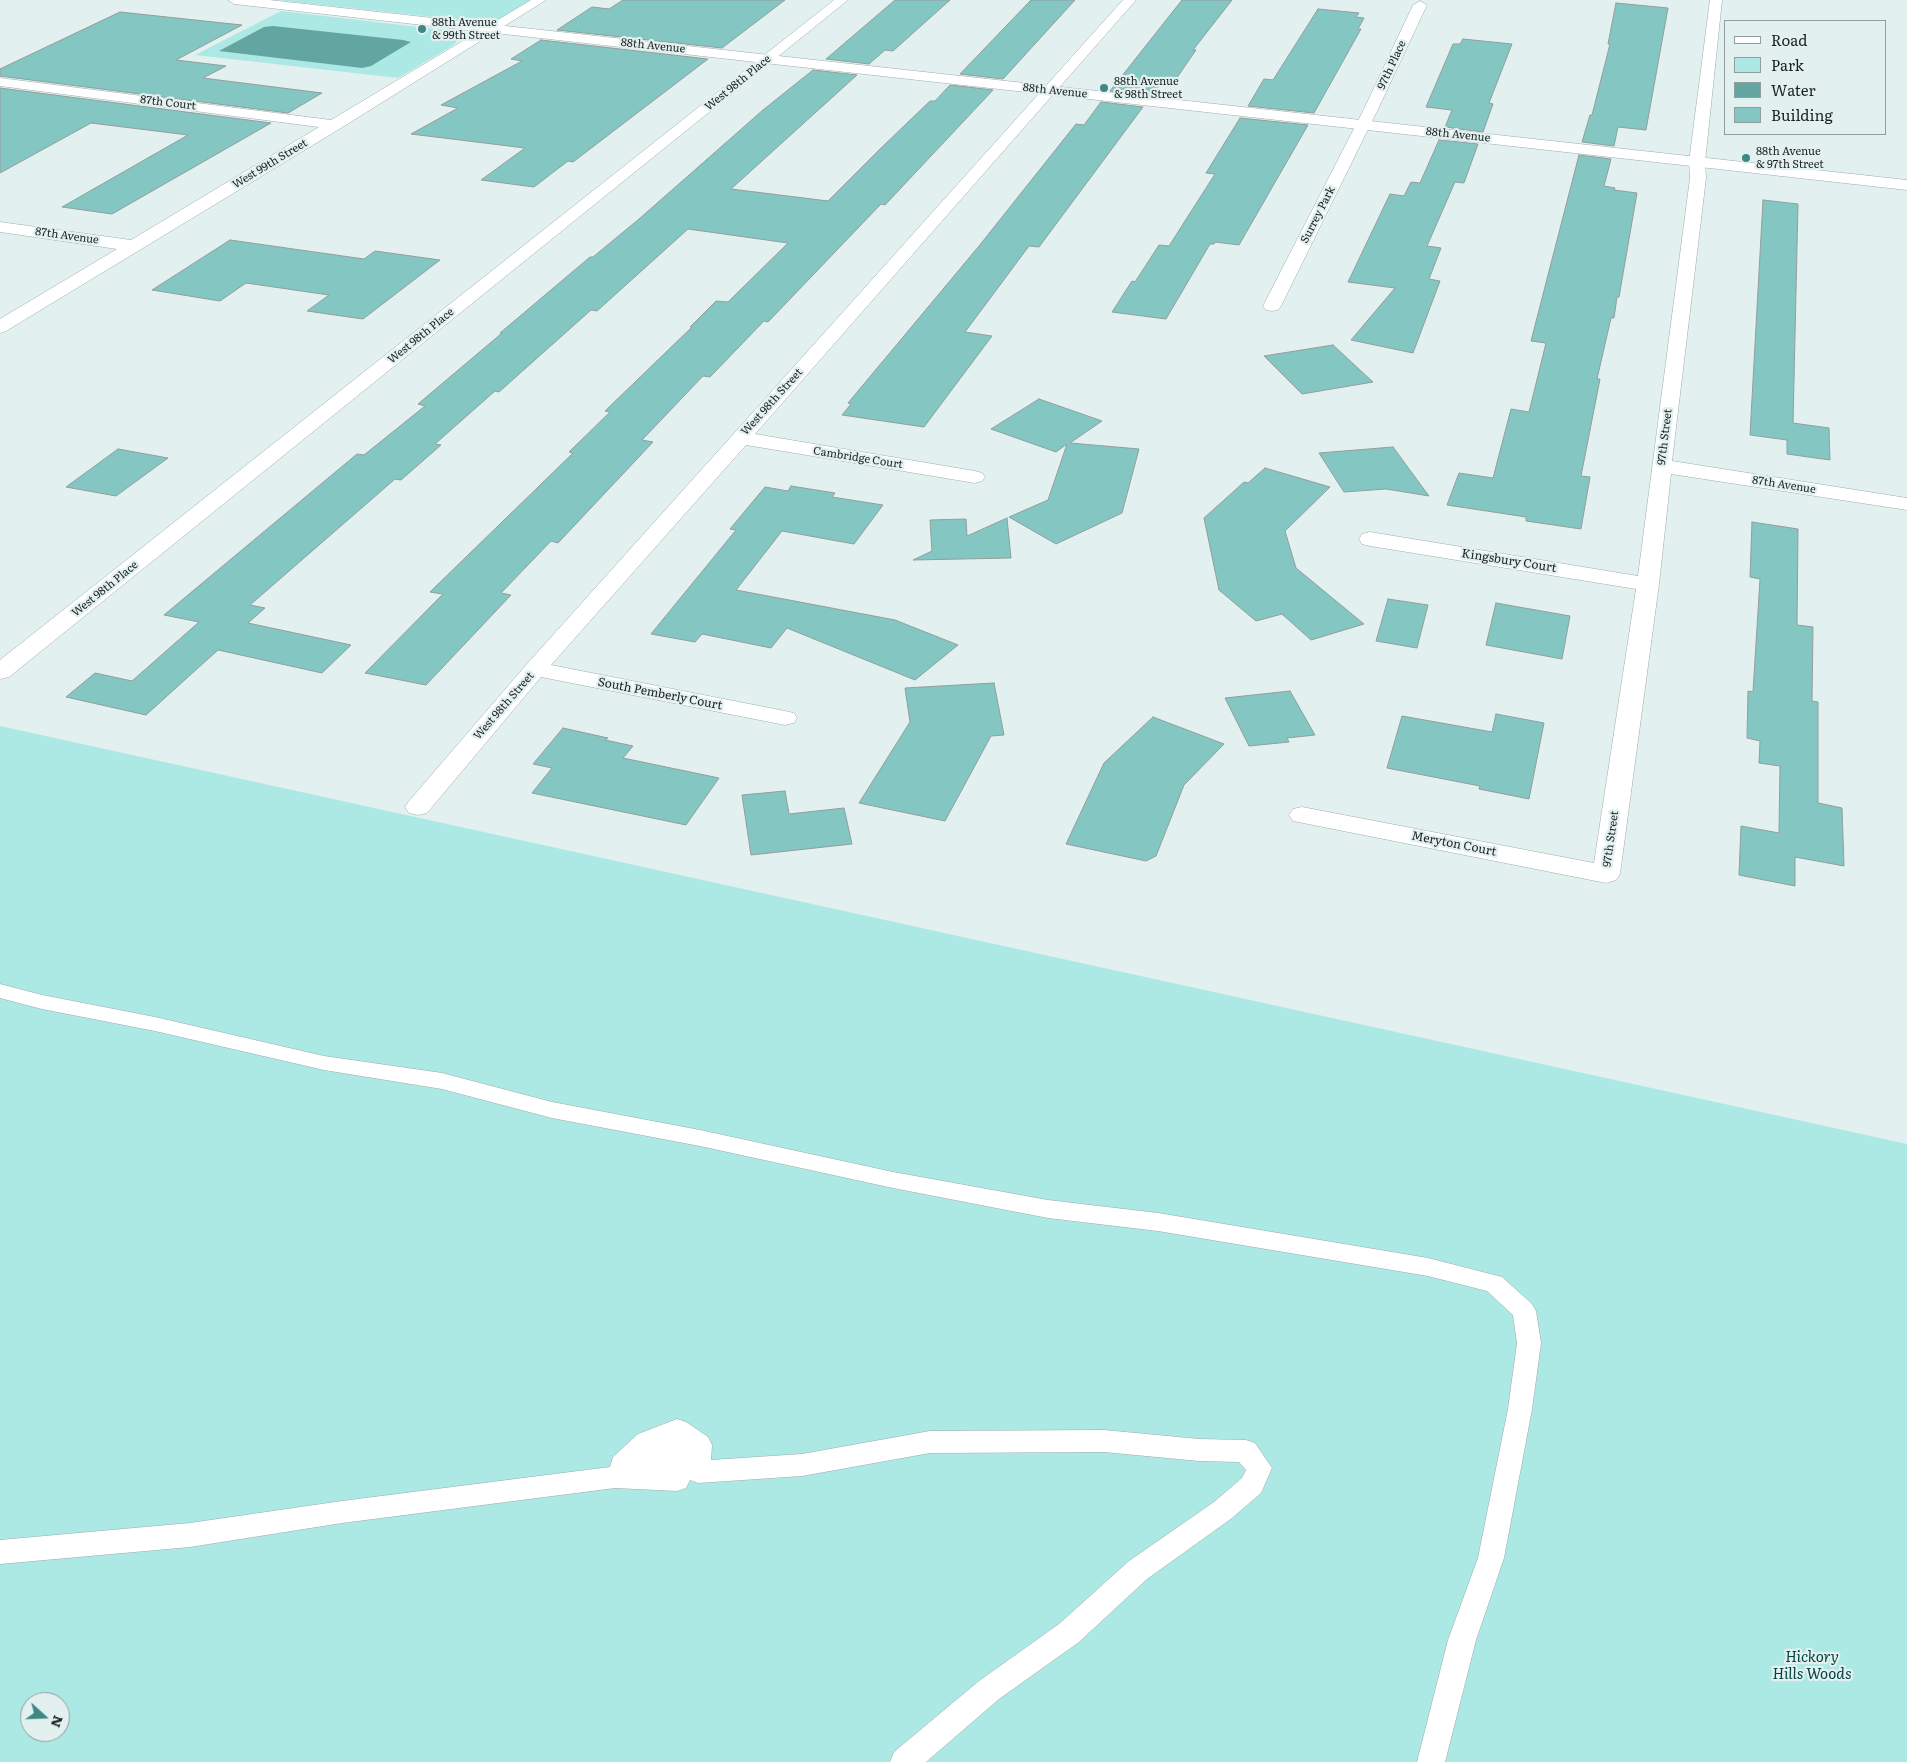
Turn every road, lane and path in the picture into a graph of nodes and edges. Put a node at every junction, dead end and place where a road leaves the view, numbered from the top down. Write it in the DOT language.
graph roads {
  1 [pos="239,0"];
  2 [pos="540,0"];
  3 [pos="842,0"];
  4 [pos="1130,0"];
  5 [pos="1716,0"];
  6 [pos="1420,5"];
  7 [pos="493,28"];
  8 [pos="768,59"];
  9 [pos="0,82"];
  10 [pos="1052,90"];
  11 [pos="336,124"];
  12 [pos="1363,125"];
  13 [pos="1697,162"];
  14 [pos="1907,185"];
  15 [pos="0,226"];
  16 [pos="134,246"];
  17 [pos="1272,306"];
  18 [pos="0,327"];
  19 [pos="740,438"];
  20 [pos="1661,466"];
  21 [pos="975,477"];
  22 [pos="1907,504"];
  23 [pos="1370,539"];
  24 [pos="1648,584"];
  25 [pos="535,669"];
  26 [pos="0,672"];
  27 [pos="785,718"];
  28 [pos="418,807"];
  29 [pos="1302,815"];
  30 [pos="1606,874"];
  31 [pos="0,991"];
  32 [pos="0,1552"];
  33 [pos="904,1762"];
  34 [pos="1431,1762"];
  1 -- 7 [label="street, 88th Avenue"];
  2 -- 7 [label="street, West 99th Street"];
  3 -- 8 [label="street, West 98th Place"];
  4 -- 10 [label="street, West 98th Street"];
  5 -- 13 [label="street, 97th Street"];
  6 -- 12 [label="street, 97th Place"];
  7 -- 8 [label="street, 88th Avenue"];
  7 -- 11 [label="street, West 99th Street"];
  8 -- 10 [label="street, 88th Avenue"];
  8 -- 26 [label="street, West 98th Place"];
  9 -- 11 [label="street, 87th Court"];
  10 -- 12 [label="street, 88th Avenue"];
  10 -- 19 [label="street, West 98th Street"];
  11 -- 16 [label="street, West 99th Street"];
  12 -- 13 [label="street, 88th Avenue"];
  12 -- 17 [label="street, Surrey Park"];
  13 -- 14 [label="street, 88th Avenue"];
  13 -- 20 [label="street, 97th Street"];
  15 -- 16 [label="street, 87th Avenue"];
  16 -- 18 [label="street, West 99th Street"];
  19 -- 21 [label="street, Cambridge Court"];
  19 -- 25 [label="street, West 98th Street"];
  20 -- 22 [label="street, 87th Avenue"];
  20 -- 24 [label="street, 97th Street"];
  23 -- 24 [label="street, Kingsbury Court"];
  24 -- 30 [label="street, 97th Street"];
  25 -- 27 [label="street, South Pemberly Court"];
  25 -- 28 [label="street, West 98th Street"];
  29 -- 30 [label="street, Meryton Court"];
  31 -- 34 [label="lane"];
  32 -- 33 [label="lane"];
}
